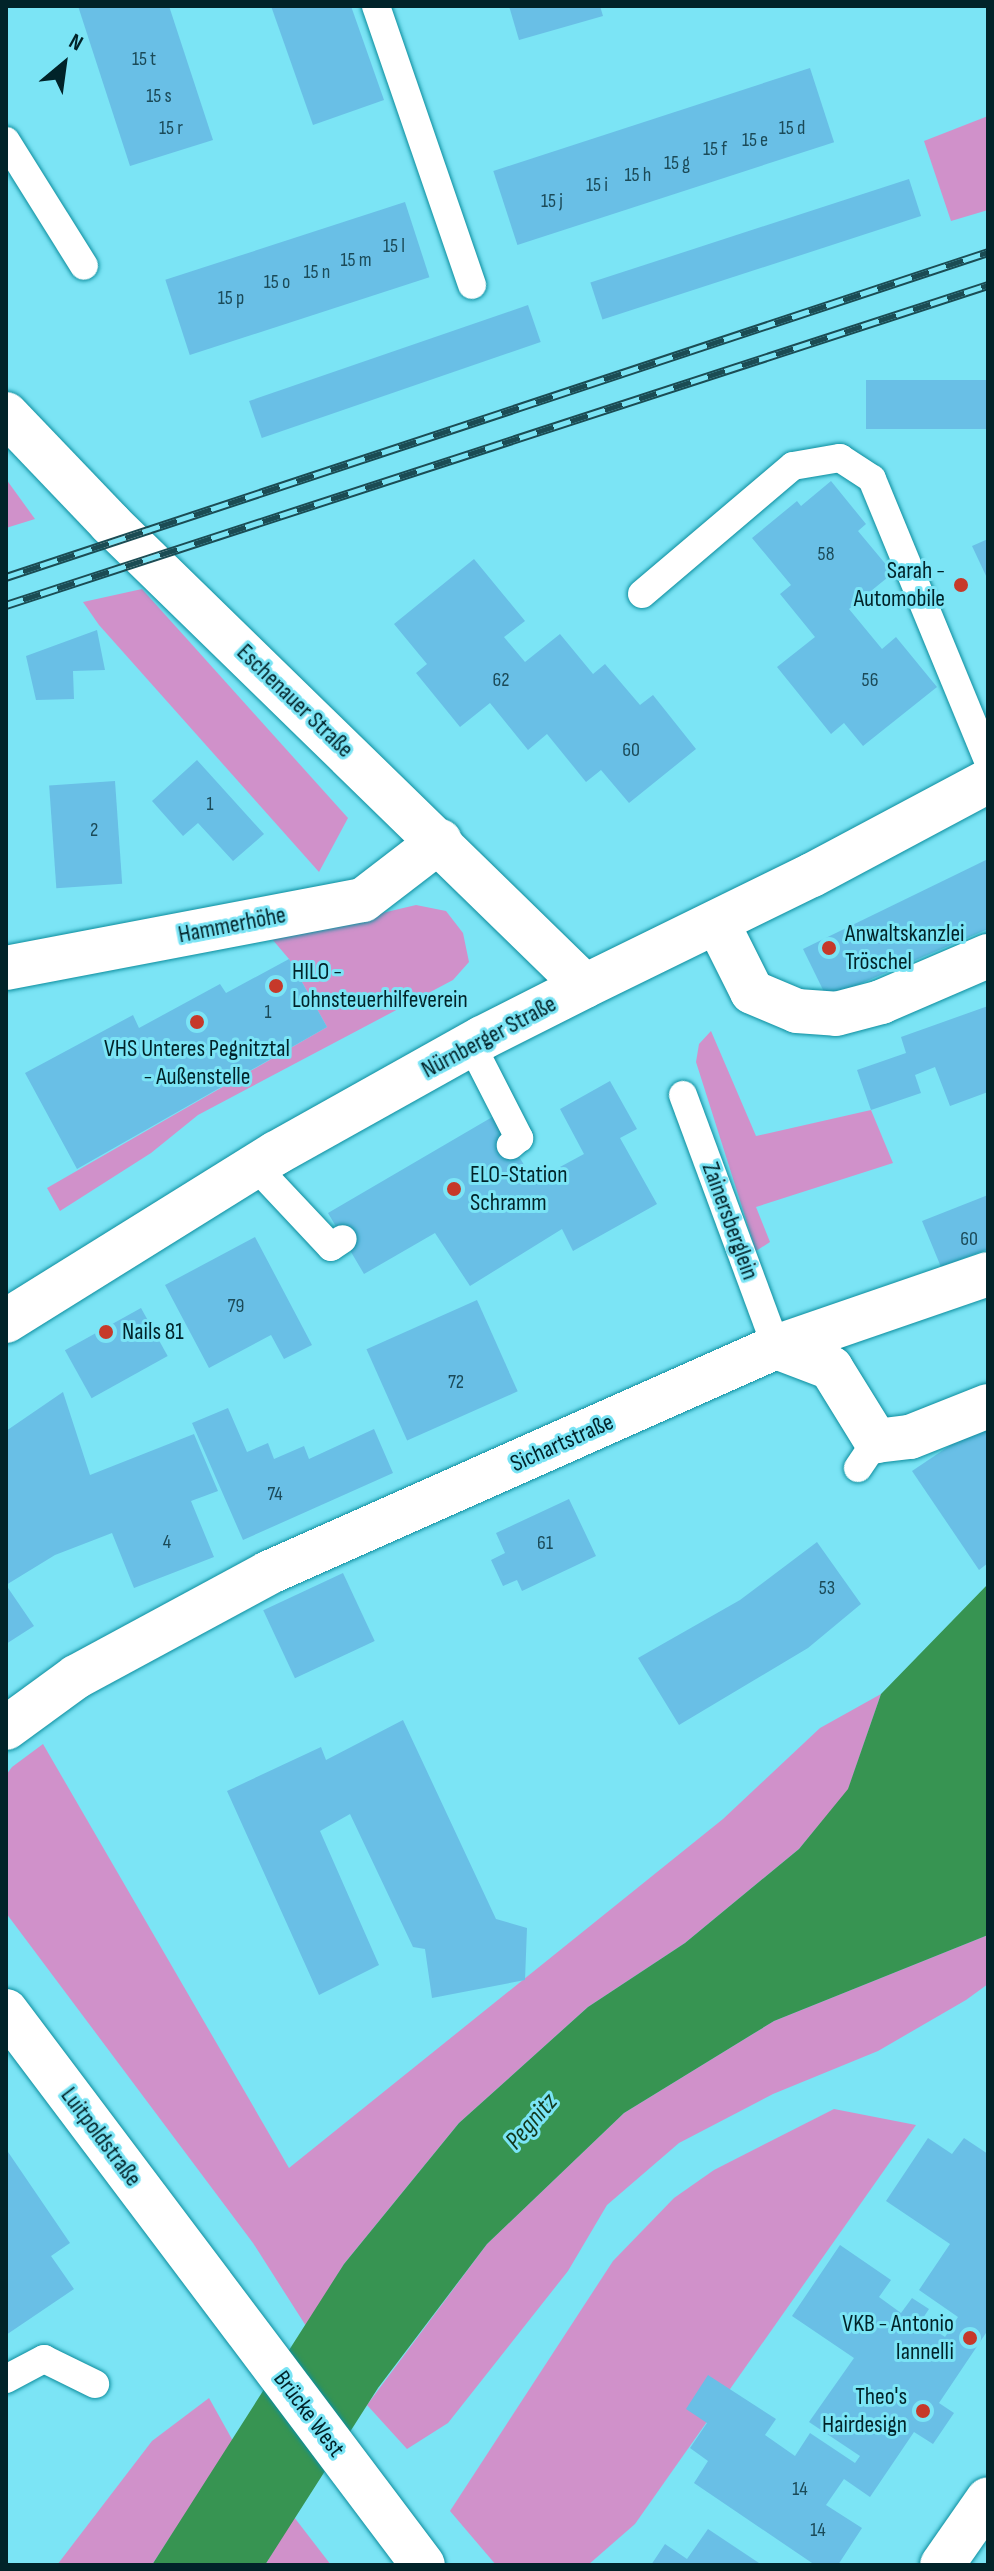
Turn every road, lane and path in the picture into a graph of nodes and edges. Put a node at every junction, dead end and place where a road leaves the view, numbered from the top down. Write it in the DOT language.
graph roads {
  1 [pos="376,6"];
  2 [pos="6,141"];
  3 [pos="84,266"];
  4 [pos="472,285"];
  5 [pos="6,414"];
  6 [pos="642,594"];
  7 [pos="988,761"];
  8 [pos="988,781"];
  9 [pos="440,841"];
  10 [pos="717,922"];
  11 [pos="988,956"];
  12 [pos="6,968"];
  13 [pos="585,986"];
  14 [pos="471,1044"];
  15 [pos="683,1095"];
  16 [pos="511,1145"];
  17 [pos="255,1166"];
  18 [pos="343,1239"];
  19 [pos="988,1274"];
  20 [pos="6,1321"];
  21 [pos="776,1347"];
  22 [pos="988,1406"];
  23 [pos="6,1728"];
  24 [pos="6,2011"];
  25 [pos="196,2262"];
  26 [pos="6,2379"];
  27 [pos="95,2384"];
  28 [pos="988,2499"];
  29 [pos="423,2565"];
  30 [pos="942,2565"];
  1 -- 4 [label="lane"];
  2 -- 3 [label="lane"];
  5 -- 9 [label="street, Eschenauer Straße"];
  6 -- 7 [label="lane"];
  8 -- 10 [label="street, Nürnberger Straße"];
  9 -- 12 [label="street, Hammerhöhe"];
  9 -- 13 [label="street, Eschenauer Straße"];
  10 -- 11 [label="street"];
  10 -- 13 [label="street, Nürnberger Straße"];
  13 -- 14 [label="street, Nürnberger Straße"];
  14 -- 16 [label="lane"];
  14 -- 17 [label="street, Nürnberger Straße"];
  15 -- 21 [label="lane, Zainersberglein"];
  17 -- 18 [label="lane"];
  17 -- 20 [label="street, Nürnberger Straße"];
  19 -- 21 [label="street, Sichartstraße"];
  21 -- 22 [label="street"];
  21 -- 23 [label="street, Sichartstraße"];
  24 -- 25 [label="street, Luitpoldstraße"];
  25 -- 29 [label="street, Brücke West"];
  26 -- 27 [label="lane"];
  28 -- 30 [label="street"];
}
